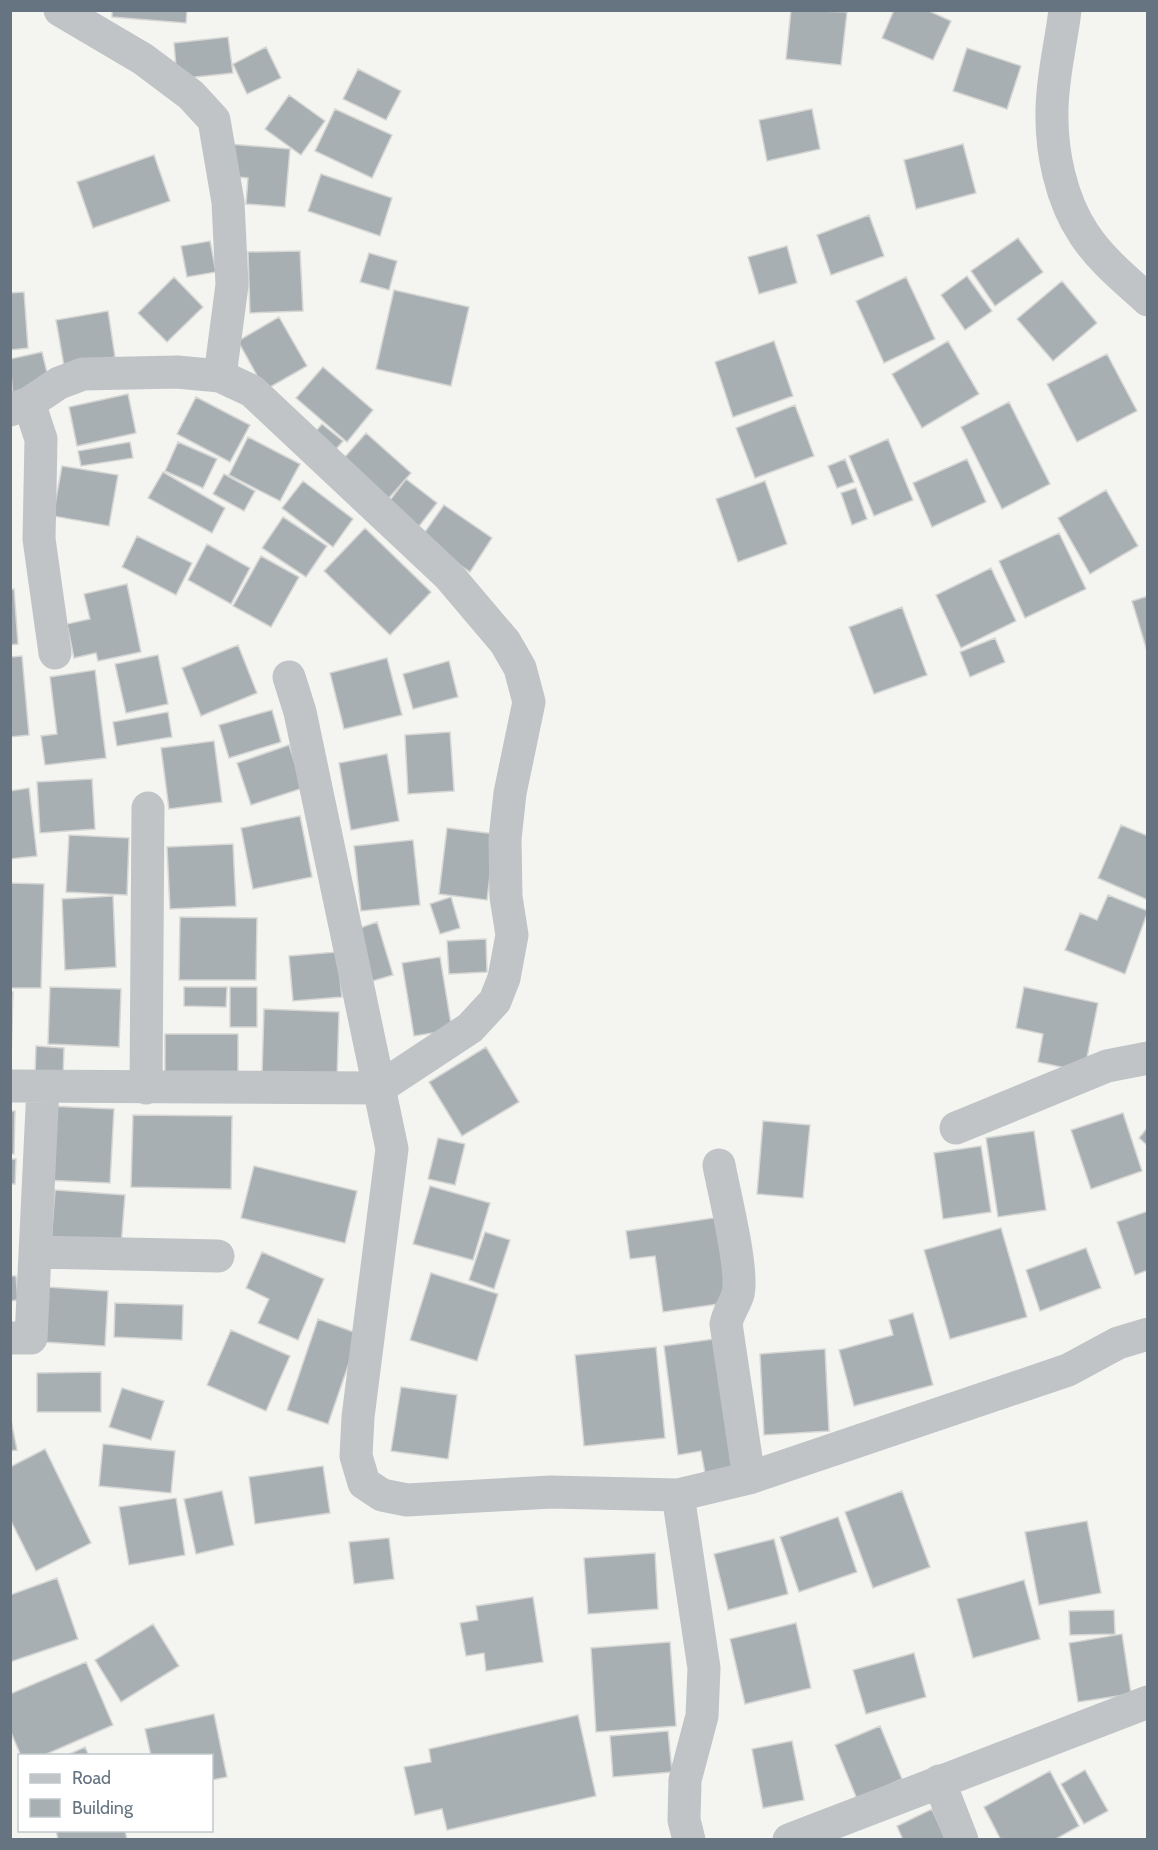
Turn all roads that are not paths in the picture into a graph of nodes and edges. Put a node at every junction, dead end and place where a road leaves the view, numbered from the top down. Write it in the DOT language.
graph roads {
  1 [pos="60,10"];
  2 [pos="1064,11"];
  3 [pos="1148,300"];
  4 [pos="220,376"];
  5 [pos="20,407"];
  6 [pos="55,652"];
  7 [pos="289,677"];
  8 [pos="148,808"];
  9 [pos="1148,1058"];
  10 [pos="10,1086"];
  11 [pos="43,1087"];
  12 [pos="146,1088"];
  13 [pos="379,1088"];
  14 [pos="956,1128"];
  15 [pos="719,1165"];
  16 [pos="36,1252"];
  17 [pos="218,1256"];
  18 [pos="1148,1334"];
  19 [pos="10,1338"];
  20 [pos="749,1478"];
  21 [pos="678,1495"];
  22 [pos="1148,1702"];
  23 [pos="939,1781"];
  24 [pos="689,1839"];
  25 [pos="789,1839"];
  26 [pos="962,1839"];
  1 -- 4 [label="street"];
  2 -- 3 [label="street"];
  4 -- 5 [label="street"];
  4 -- 13 [label="street"];
  5 -- 6 [label="street"];
  7 -- 13 [label="street"];
  8 -- 12 [label="street"];
  9 -- 14 [label="street"];
  10 -- 11 [label="street"];
  11 -- 12 [label="street"];
  11 -- 16 [label="street"];
  12 -- 13 [label="street"];
  13 -- 21 [label="street"];
  15 -- 20 [label="street"];
  16 -- 17 [label="street"];
  16 -- 19 [label="street"];
  18 -- 20 [label="street"];
  20 -- 21 [label="street"];
  21 -- 24 [label="street"];
  22 -- 23 [label="street"];
  23 -- 25 [label="street"];
  23 -- 26 [label="street"];
}
